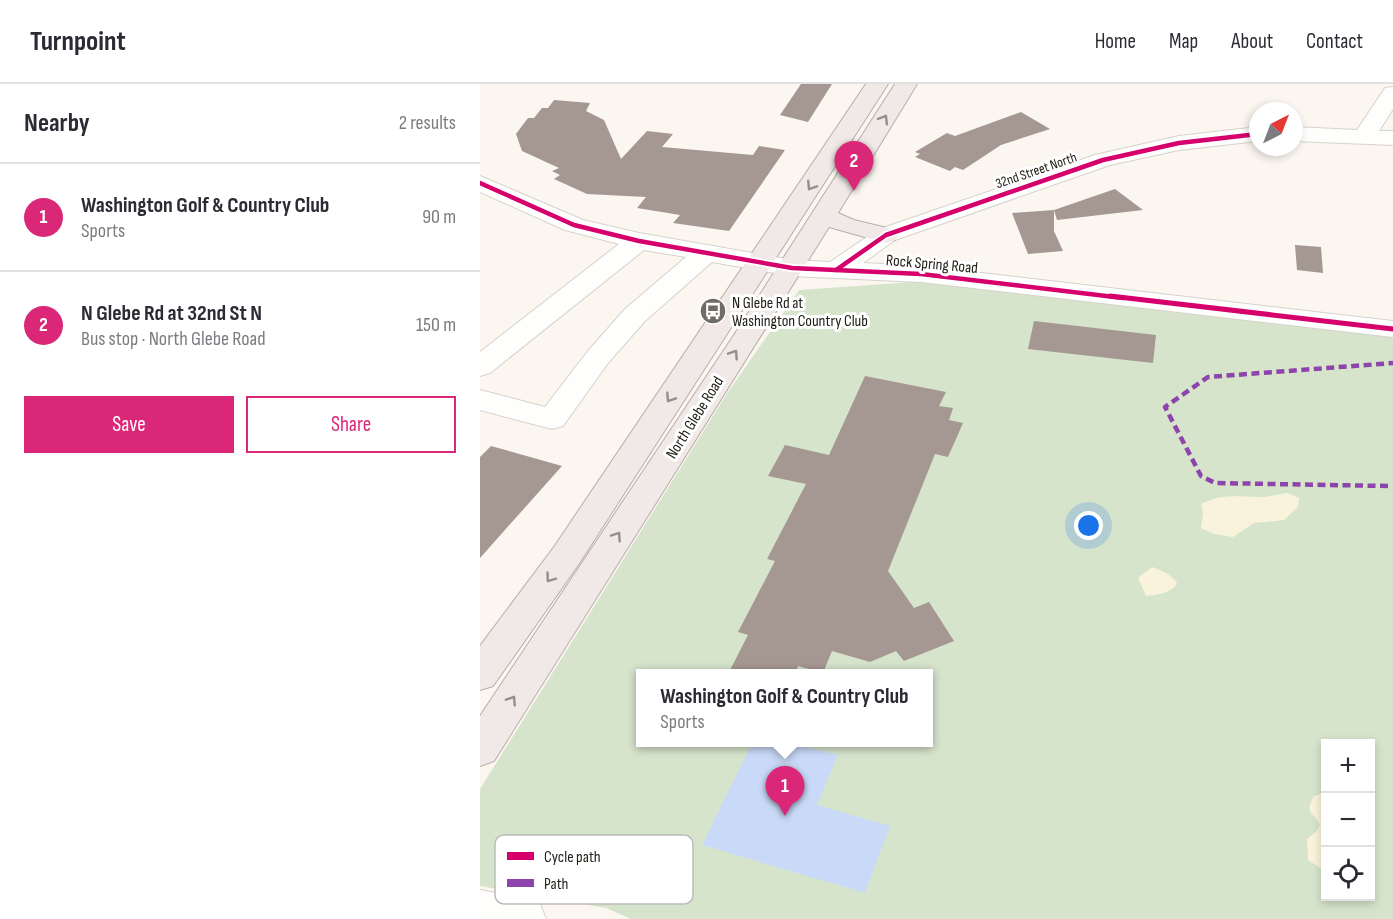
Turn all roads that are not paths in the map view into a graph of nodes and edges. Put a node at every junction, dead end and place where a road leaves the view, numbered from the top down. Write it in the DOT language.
graph roads {
  1 [pos="878,84"];
  2 [pos="906,84"];
  3 [pos="1393,93"];
  4 [pos="1303,134"];
  5 [pos="1249,135"];
  6 [pos="1365,135"];
  7 [pos="1393,138"];
  8 [pos="480,183"];
  9 [pos="824,216"];
  10 [pos="886,235"];
  11 [pos="639,241"];
  12 [pos="707,253"];
  13 [pos="761,262"];
  14 [pos="792,268"];
  15 [pos="837,270"];
  16 [pos="1393,329"];
  17 [pos="480,367"];
  18 [pos="480,400"];
  19 [pos="480,675"];
  20 [pos="480,749"];
  21 [pos="480,911"];
  22 [pos="524,919"];
  1 -- 13 [label="main road, North Glebe Road, one-way"];
  9 -- 2 [label="main road, North Glebe Road, one-way"];
  3 -- 6 [label="street"];
  4 -- 6 [label="street"];
  5 -- 10 [label="street, 32nd Street North"];
  6 -- 7 [label="street"];
  8 -- 11 [label="street, Rock Spring Road"];
  9 -- 10 [label="main road"];
  9 -- 14 [label="main road, North Glebe Road"];
  10 -- 15 [label="street, 32nd Street North"];
  11 -- 12 [label="street, Rock Spring Road"];
  11 -- 17 [label="street"];
  12 -- 13 [label="street, Rock Spring Road"];
  12 -- 18 [label="street"];
  13 -- 14 [label="street, Rock Spring Road"];
  13 -- 19 [label="main road, North Glebe Road, one-way"];
  14 -- 15 [label="street, Rock Spring Road"];
  20 -- 14 [label="main road, North Glebe Road, one-way"];
  15 -- 16 [label="street, Rock Spring Road"];
  21 -- 22 [label="street"];
}
